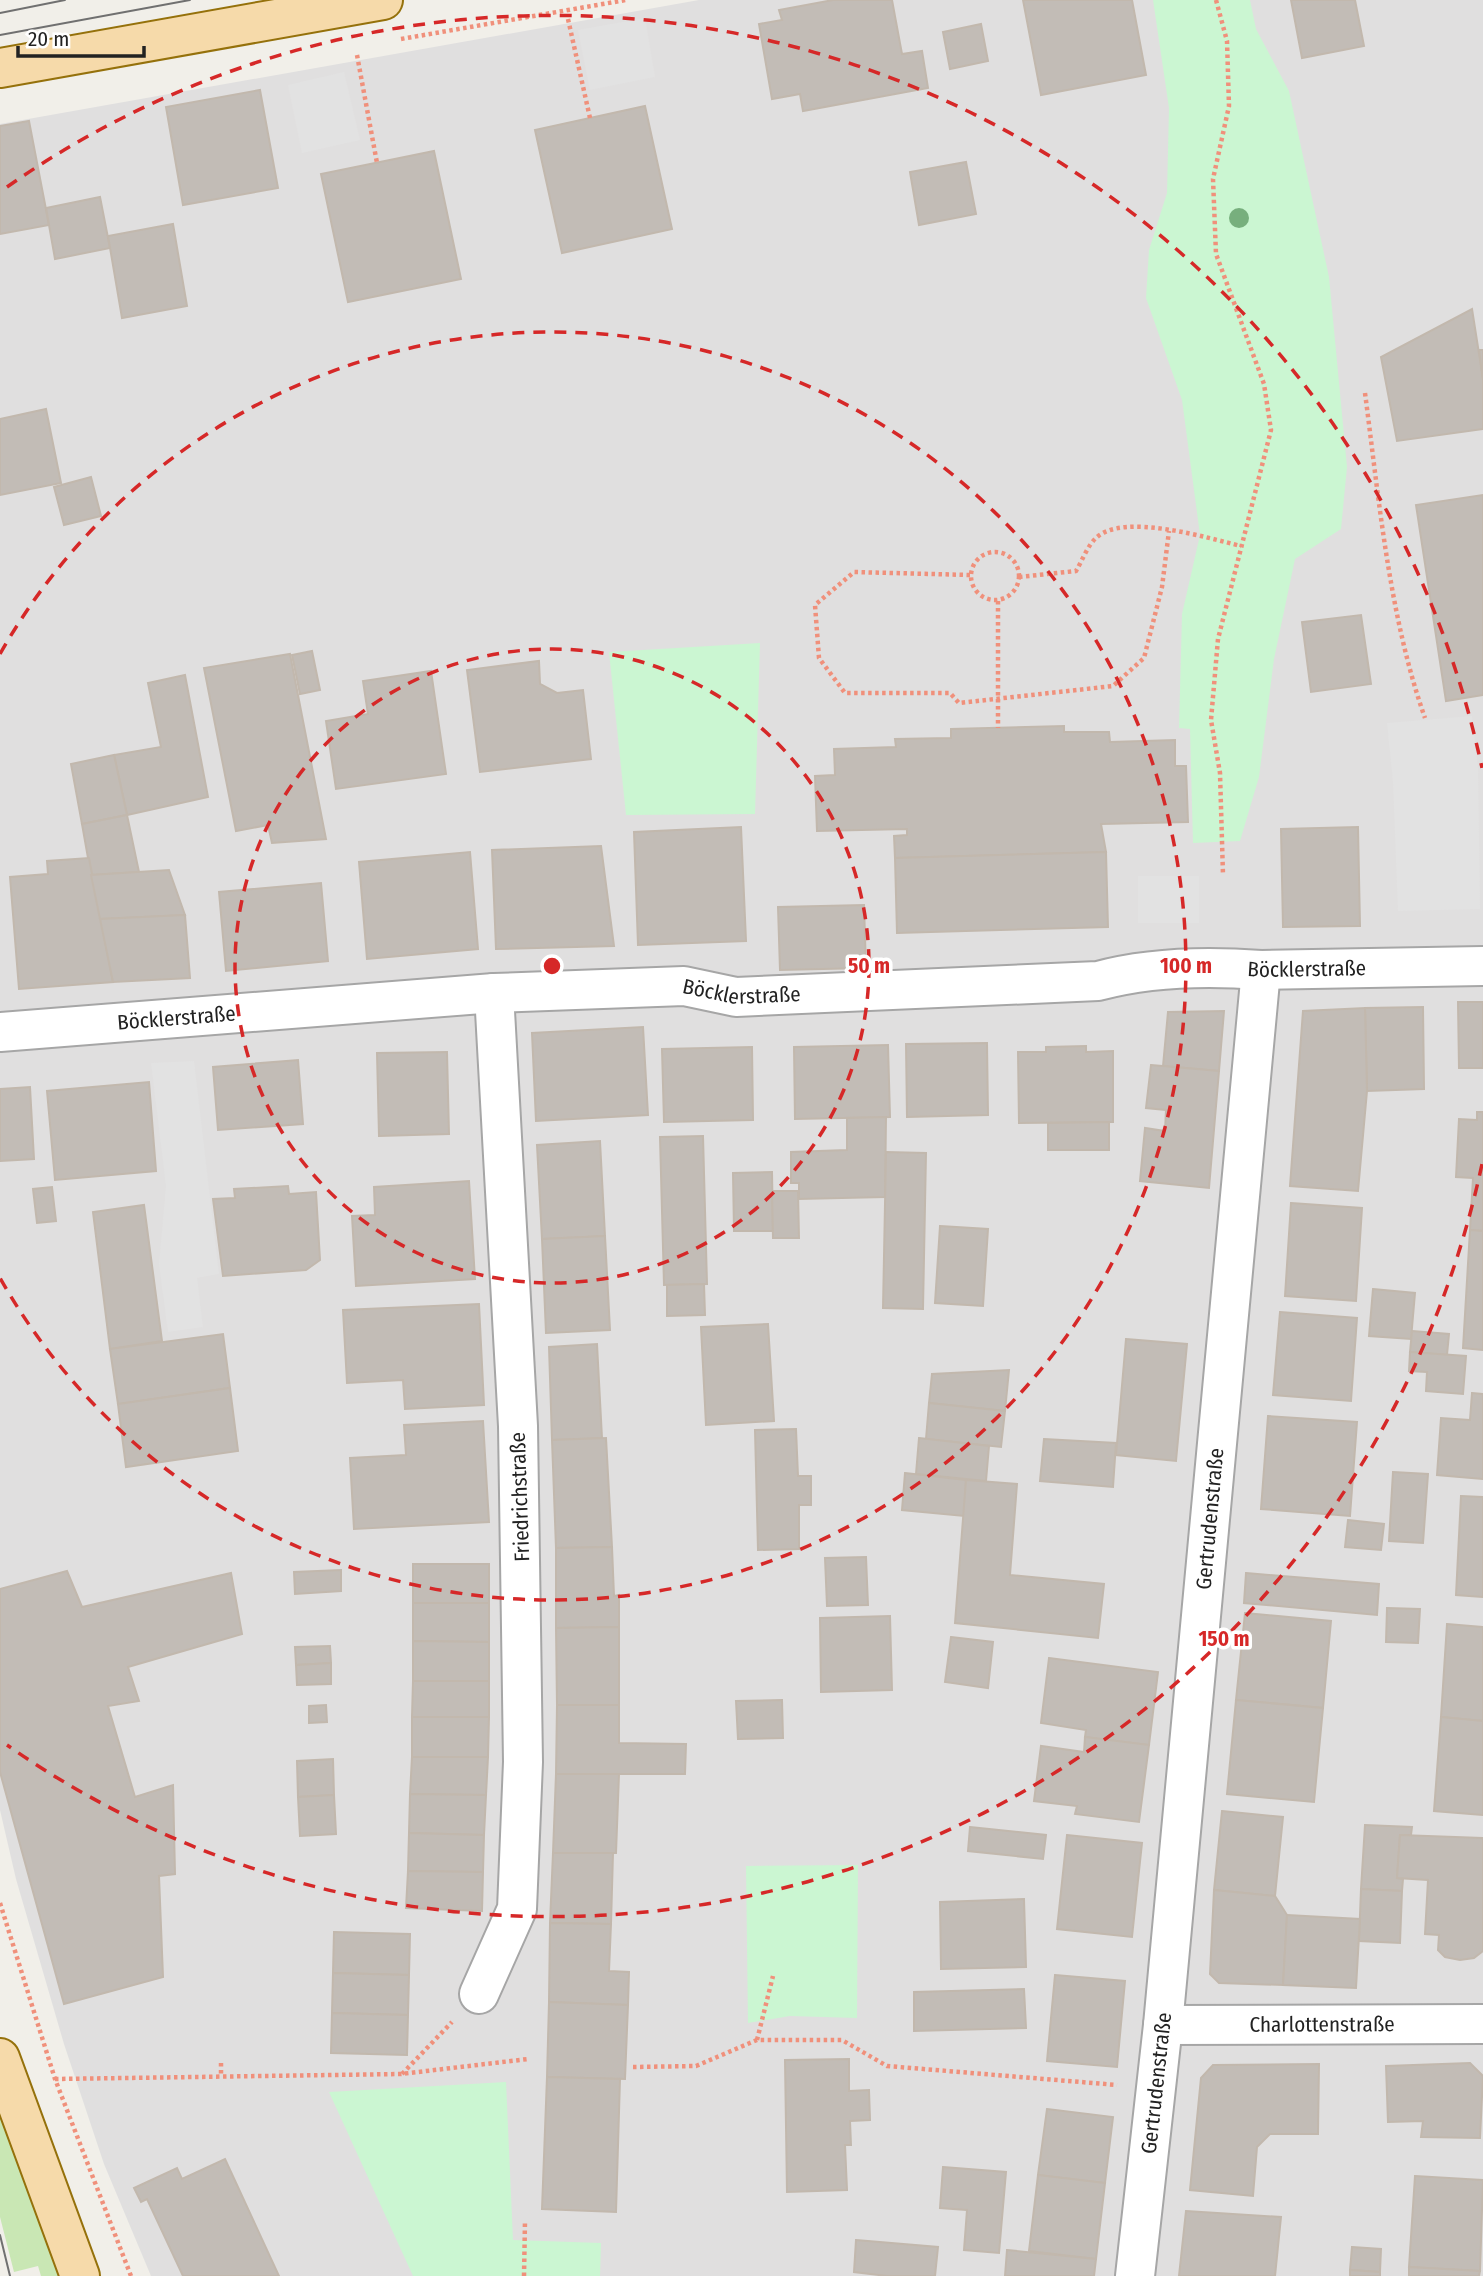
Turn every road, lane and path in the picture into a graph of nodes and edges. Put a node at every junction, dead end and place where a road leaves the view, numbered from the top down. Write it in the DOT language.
graph roads {
  1 [pos="383,0"];
  2 [pos="1216,0"];
  3 [pos="568,19"];
  4 [pos="357,55"];
  5 [pos="0,68"];
  6 [pos="590,118"];
  7 [pos="377,163"];
  8 [pos="1364,393"];
  9 [pos="1169,531"];
  10 [pos="1241,546"];
  11 [pos="970,575"];
  12 [pos="1019,577"];
  13 [pos="998,601"];
  14 [pos="998,697"];
  15 [pos="1424,718"];
  16 [pos="998,728"];
  17 [pos="1223,874"];
  18 [pos="1483,966"];
  19 [pos="1261,970"];
  20 [pos="494,993"];
  21 [pos="0,1032"];
  22 [pos="0,1903"];
  23 [pos="773,1976"];
  24 [pos="479,1994"];
  25 [pos="1483,2024"];
  26 [pos="1163,2025"];
  27 [pos="757,2040"];
  28 [pos="0,2058"];
  29 [pos="528,2059"];
  30 [pos="220,2063"];
  31 [pos="633,2067"];
  32 [pos="401,2074"];
  33 [pos="220,2076"];
  34 [pos="55,2079"];
  35 [pos="1125,2086"];
  36 [pos="525,2221"];
  37 [pos="80,2276"];
  38 [pos="131,2276"];
  39 [pos="524,2276"];
  40 [pos="1135,2276"];
  1 -- 5 [label="main road"];
  2 -- 10 [label="path"];
  3 -- 6 [label="path"];
  4 -- 7 [label="path"];
  8 -- 15 [label="path"];
  9 -- 10 [label="path"];
  9 -- 12 [label="path"];
  9 -- 14 [label="path"];
  10 -- 17 [label="path"];
  11 -- 12 [label="path"];
  11 -- 13 [label="path"];
  11 -- 14 [label="path"];
  12 -- 13 [label="path"];
  13 -- 14 [label="path"];
  14 -- 16 [label="path"];
  18 -- 19 [label="street, Böcklerstraße"];
  19 -- 20 [label="street, Böcklerstraße"];
  19 -- 26 [label="street, Gertrudenstraße"];
  20 -- 21 [label="street, Böcklerstraße"];
  20 -- 24 [label="street, Friedrichstraße"];
  22 -- 34 [label="path"];
  23 -- 27 [label="path"];
  24 -- 32 [label="path"];
  25 -- 26 [label="street, Charlottenstraße"];
  26 -- 40 [label="street, Gertrudenstraße"];
  27 -- 31 [label="path"];
  27 -- 35 [label="path"];
  28 -- 37 [label="main road"];
  29 -- 32 [label="path"];
  30 -- 33 [label="path"];
  32 -- 33 [label="path"];
  33 -- 34 [label="path"];
  34 -- 38 [label="path"];
  36 -- 39 [label="path"];
}
